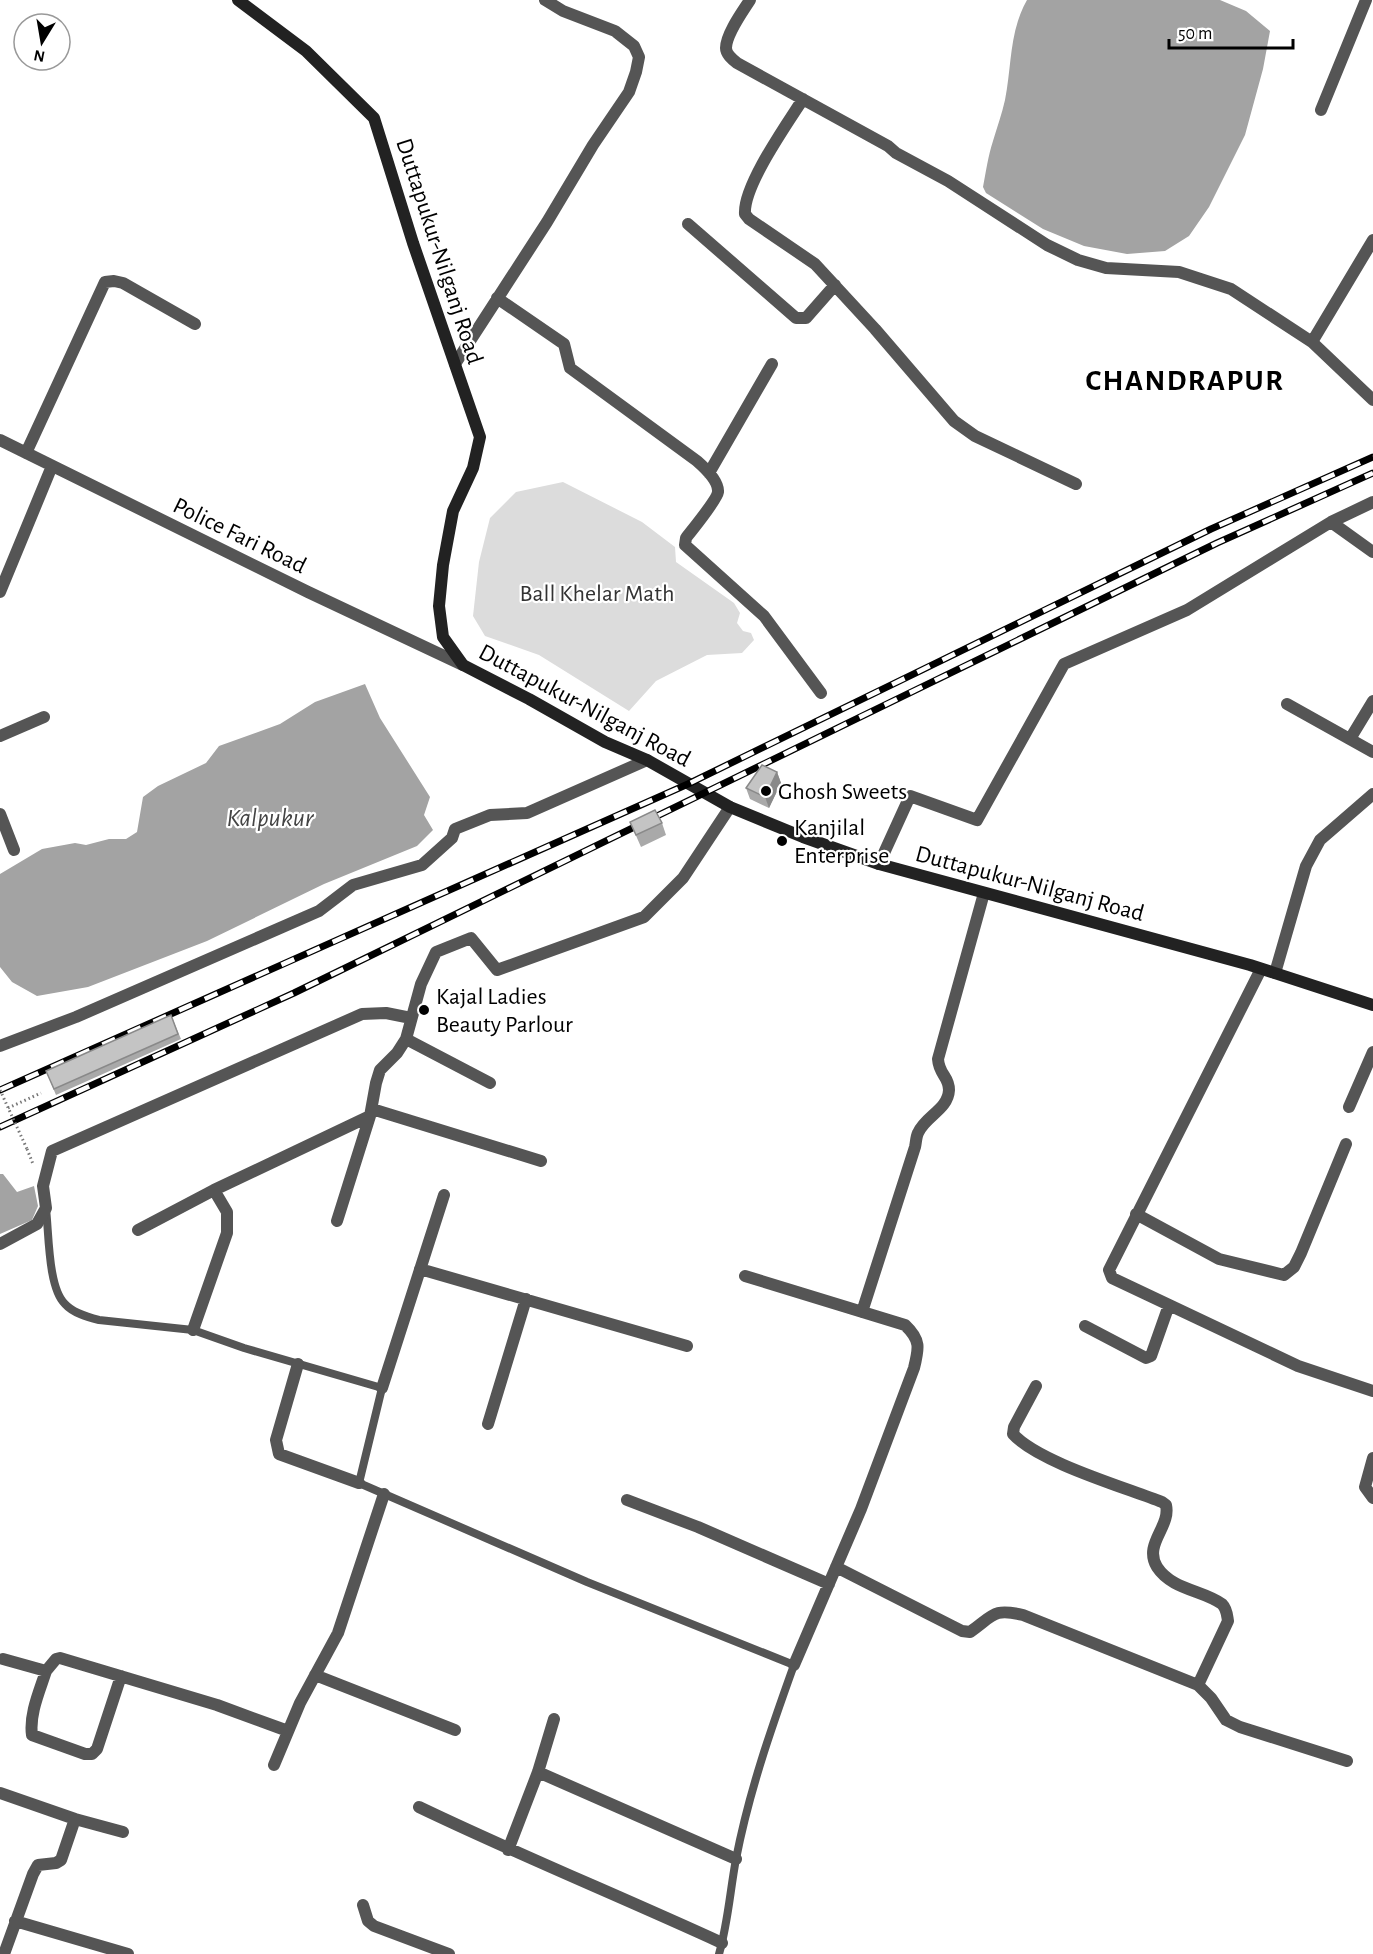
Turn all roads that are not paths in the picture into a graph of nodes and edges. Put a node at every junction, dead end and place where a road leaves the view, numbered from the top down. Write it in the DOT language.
graph roads {
  1 [pos="238,0"];
  2 [pos="545,0"];
  3 [pos="750,0"];
  4 [pos="1366,0"];
  5 [pos="803,99"];
  6 [pos="1321,110"];
  7 [pos="688,224"];
  8 [pos="1373,240"];
  9 [pos="835,285"];
  10 [pos="497,298"];
  11 [pos="195,324"];
  12 [pos="1312,342"];
  13 [pos="455,364"];
  14 [pos="772,364"];
  15 [pos="1373,400"];
  16 [pos="0,440"];
  17 [pos="26,453"];
  18 [pos="52,466"];
  19 [pos="709,473"];
  20 [pos="1076,484"];
  21 [pos="1373,502"];
  22 [pos="1331,522"];
  23 [pos="1373,552"];
  24 [pos="0,592"];
  25 [pos="463,665"];
  26 [pos="821,693"];
  27 [pos="1373,701"];
  28 [pos="1287,704"];
  29 [pos="44,717"];
  30 [pos="0,736"];
  31 [pos="1350,739"];
  32 [pos="1373,752"];
  33 [pos="647,760"];
  34 [pos="1373,794"];
  35 [pos="730,807"];
  36 [pos="0,814"];
  37 [pos="14,850"];
  38 [pos="879,864"];
  39 [pos="984,893"];
  40 [pos="1261,969"];
  41 [pos="1275,973"];
  42 [pos="1373,1005"];
  43 [pos="411,1018"];
  44 [pos="406,1039"];
  45 [pos="0,1046"];
  46 [pos="1373,1052"];
  47 [pos="490,1083"];
  48 [pos="1349,1107"];
  49 [pos="371,1113"];
  50 [pos="1346,1144"];
  51 [pos="541,1161"];
  52 [pos="213,1190"];
  53 [pos="444,1195"];
  54 [pos="45,1209"];
  55 [pos="1136,1214"];
  56 [pos="337,1221"];
  57 [pos="138,1230"];
  58 [pos="0,1244"];
  59 [pos="420,1269"];
  60 [pos="745,1276"];
  61 [pos="526,1299"];
  62 [pos="1169,1305"];
  63 [pos="862,1312"];
  64 [pos="1085,1326"];
  65 [pos="193,1330"];
  66 [pos="687,1346"];
  67 [pos="298,1364"];
  68 [pos="1036,1386"];
  69 [pos="382,1388"];
  70 [pos="1373,1391"];
  71 [pos="488,1424"];
  72 [pos="1373,1458"];
  73 [pos="358,1483"];
  74 [pos="384,1494"];
  75 [pos="1373,1498"];
  76 [pos="627,1500"];
  77 [pos="836,1567"];
  78 [pos="829,1584"];
  79 [pos="3,1659"];
  80 [pos="794,1665"];
  81 [pos="46,1671"];
  82 [pos="315,1675"];
  83 [pos="121,1676"];
  84 [pos="1198,1685"];
  85 [pos="554,1719"];
  86 [pos="455,1730"];
  87 [pos="288,1731"];
  88 [pos="1347,1761"];
  89 [pos="274,1765"];
  90 [pos="538,1772"];
  91 [pos="0,1792"];
  92 [pos="419,1807"];
  93 [pos="75,1819"];
  94 [pos="123,1832"];
  95 [pos="508,1850"];
  96 [pos="736,1859"];
  97 [pos="363,1905"];
  98 [pos="15,1921"];
  99 [pos="721,1949"];
  100 [pos="4,1954"];
  101 [pos="128,1954"];
  102 [pos="449,1954"];
  1 -- 13 [label="main road, Duttapukur-Nilganj Road"];
  2 -- 10 [label="street"];
  3 -- 5 [label="street"];
  4 -- 6 [label="street"];
  5 -- 9 [label="street"];
  5 -- 12 [label="street"];
  7 -- 9 [label="street"];
  8 -- 12 [label="street"];
  9 -- 20 [label="street"];
  10 -- 13 [label="street"];
  10 -- 19 [label="street"];
  11 -- 17 [label="street"];
  12 -- 15 [label="street"];
  13 -- 25 [label="main road, Duttapukur-Nilganj Road"];
  14 -- 19 [label="street"];
  16 -- 17 [label="street, Police Fari Road"];
  17 -- 18 [label="street, Police Fari Road"];
  18 -- 24 [label="street"];
  18 -- 25 [label="street, Police Fari Road"];
  19 -- 26 [label="street"];
  21 -- 22 [label="street"];
  22 -- 23 [label="street"];
  22 -- 38 [label="street"];
  25 -- 33 [label="main road, Duttapukur-Nilganj Road"];
  27 -- 31 [label="street"];
  28 -- 31 [label="street"];
  29 -- 30 [label="street"];
  31 -- 32 [label="street"];
  33 -- 35 [label="main road, Duttapukur-Nilganj Road"];
  33 -- 45 [label="street"];
  34 -- 41 [label="street"];
  35 -- 38 [label="main road, Duttapukur-Nilganj Road"];
  35 -- 43 [label="street"];
  36 -- 37 [label="street"];
  38 -- 39 [label="main road, Duttapukur-Nilganj Road"];
  39 -- 40 [label="main road, Duttapukur-Nilganj Road"];
  39 -- 63 [label="street"];
  40 -- 41 [label="main road, Duttapukur-Nilganj Road"];
  40 -- 55 [label="street"];
  41 -- 42 [label="main road, Duttapukur-Nilganj Road"];
  43 -- 44 [label="street"];
  43 -- 54 [label="street"];
  44 -- 47 [label="street"];
  44 -- 49 [label="street"];
  46 -- 48 [label="street"];
  49 -- 51 [label="street"];
  49 -- 52 [label="street"];
  49 -- 56 [label="street"];
  50 -- 55 [label="street"];
  52 -- 57 [label="street"];
  52 -- 65 [label="street"];
  53 -- 59 [label="street"];
  54 -- 58 [label="street"];
  54 -- 65 [label="lane"];
  55 -- 62 [label="street"];
  59 -- 61 [label="street"];
  59 -- 69 [label="street"];
  60 -- 63 [label="street"];
  61 -- 66 [label="street"];
  61 -- 71 [label="street"];
  62 -- 64 [label="street"];
  62 -- 70 [label="street"];
  63 -- 77 [label="street"];
  65 -- 67 [label="lane"];
  67 -- 69 [label="lane"];
  67 -- 73 [label="street"];
  68 -- 84 [label="street"];
  69 -- 73 [label="lane"];
  72 -- 75 [label="street"];
  73 -- 74 [label="lane"];
  74 -- 80 [label="lane"];
  74 -- 82 [label="street"];
  76 -- 78 [label="street"];
  77 -- 78 [label="street"];
  77 -- 84 [label="street"];
  78 -- 80 [label="street"];
  79 -- 81 [label="street"];
  80 -- 96 [label="lane"];
  81 -- 83 [label="street"];
  81 -- 83 [label="street"];
  82 -- 86 [label="street"];
  82 -- 87 [label="street"];
  83 -- 87 [label="street"];
  84 -- 88 [label="street"];
  85 -- 90 [label="street"];
  87 -- 89 [label="street"];
  90 -- 95 [label="street"];
  90 -- 96 [label="street"];
  91 -- 93 [label="street"];
  92 -- 95 [label="street"];
  93 -- 94 [label="street"];
  93 -- 98 [label="street"];
  95 -- 99 [label="street"];
  96 -- 99 [label="lane"];
  97 -- 102 [label="street"];
  98 -- 100 [label="street"];
  98 -- 101 [label="street"];
}
